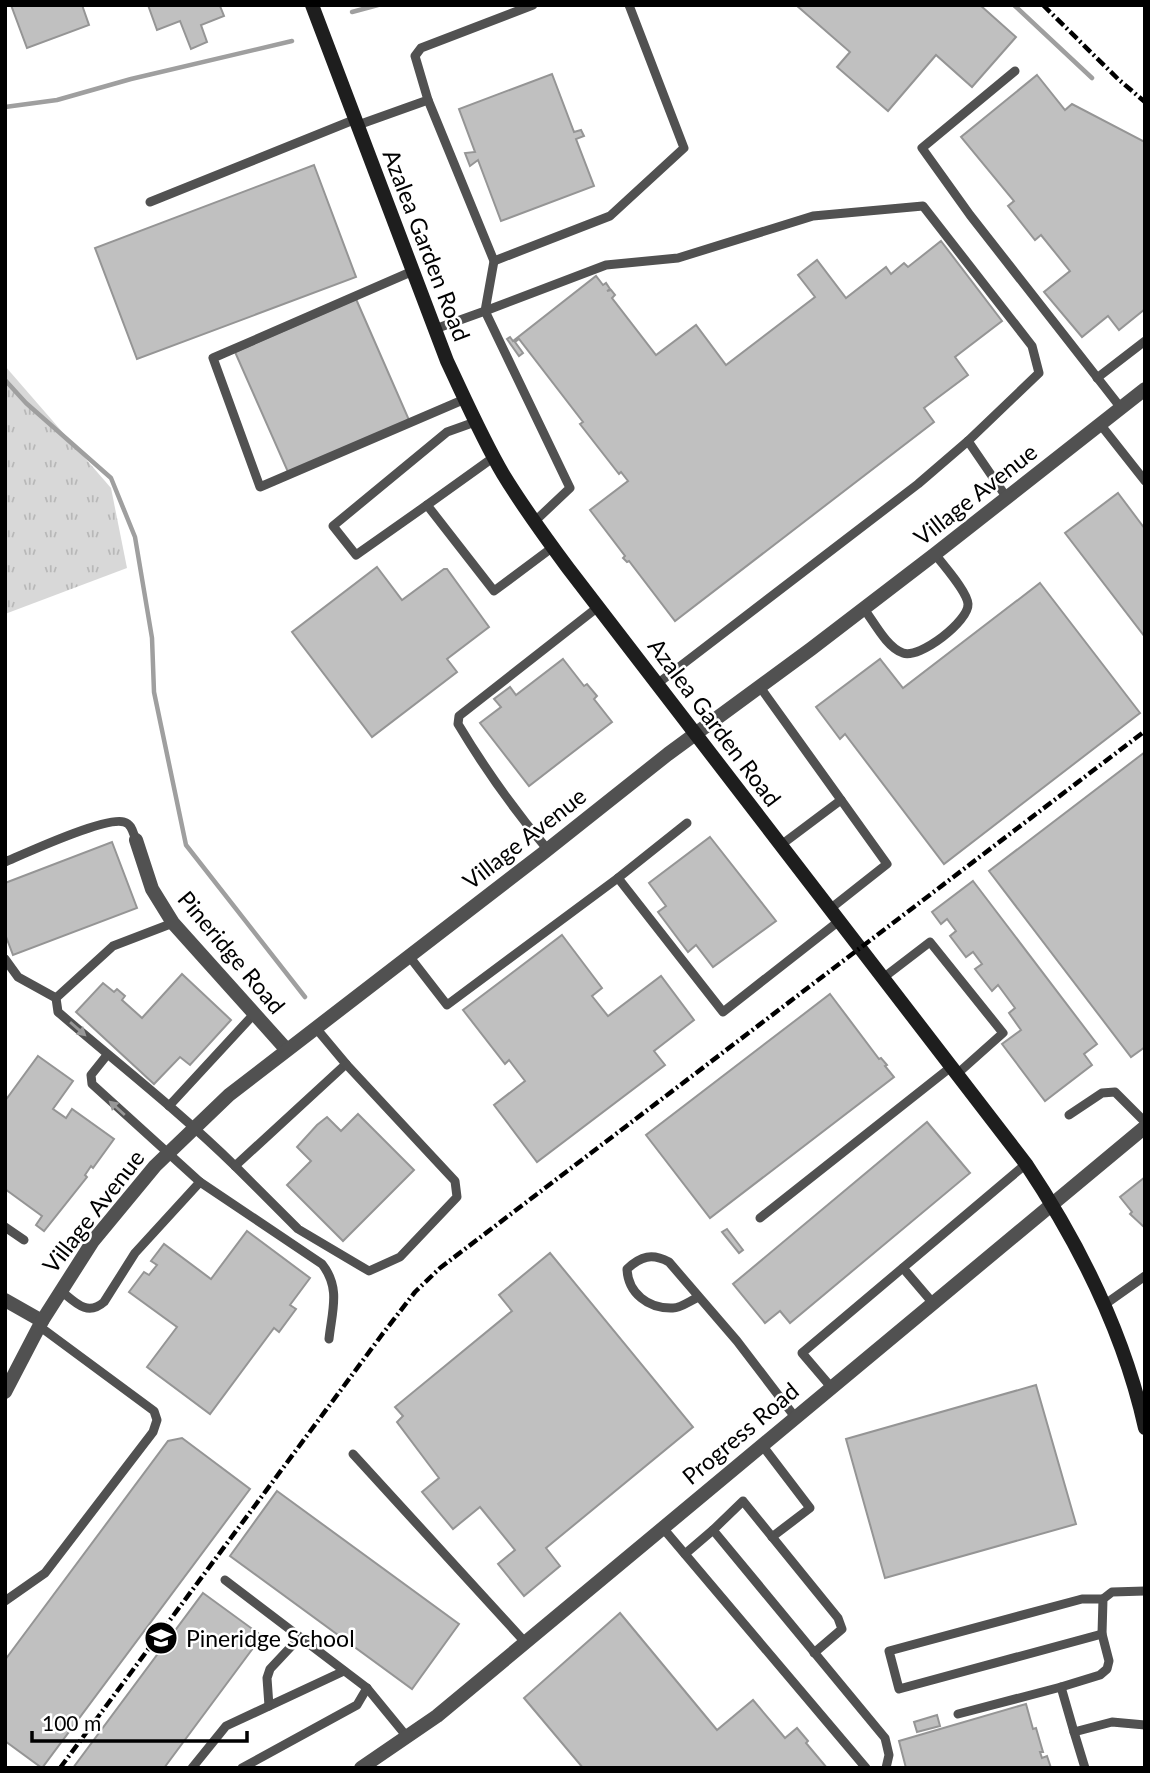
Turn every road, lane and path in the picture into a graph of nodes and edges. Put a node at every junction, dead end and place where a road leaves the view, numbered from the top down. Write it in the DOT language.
graph roads {
  1 [pos="312,5"];
  2 [pos="533,5"];
  3 [pos="629,5"];
  4 [pos="1015,71"];
  5 [pos="428,100"];
  6 [pos="357,122"];
  7 [pos="150,202"];
  8 [pos="494,261"];
  9 [pos="413,271"];
  10 [pos="485,311"];
  11 [pos="435,329"];
  12 [pos="1145,341"];
  13 [pos="1097,378"];
  14 [pos="1145,389"];
  15 [pos="465,399"];
  16 [pos="1121,408"];
  17 [pos="475,422"];
  18 [pos="1100,424"];
  19 [pos="968,442"];
  20 [pos="494,457"];
  21 [pos="1145,481"];
  22 [pos="1007,498"];
  23 [pos="427,505"];
  24 [pos="534,522"];
  25 [pos="553,547"];
  26 [pos="935,554"];
  27 [pos="598,607"];
  28 [pos="864,609"];
  29 [pos="657,684"];
  30 [pos="760,687"];
  31 [pos="696,734"];
  32 [pos="841,800"];
  33 [pos="687,823"];
  34 [pos="135,840"];
  35 [pos="780,845"];
  36 [pos="548,850"];
  37 [pos="5,862"];
  38 [pos="618,878"];
  39 [pos="834,915"];
  40 [pos="173,923"];
  41 [pos="409,956"];
  42 [pos="5,959"];
  43 [pos="883,978"];
  44 [pos="56,998"];
  45 [pos="254,1014"];
  46 [pos="315,1027"];
  47 [pos="286,1049"];
  48 [pos="107,1055"];
  49 [pos="345,1064"];
  50 [pos="954,1071"];
  51 [pos="169,1106"];
  52 [pos="1069,1115"];
  53 [pos="1145,1125"];
  54 [pos="194,1126"];
  55 [pos="168,1154"];
  56 [pos="1027,1164"];
  57 [pos="235,1166"];
  58 [pos="200,1182"];
  59 [pos="1052,1204"];
  60 [pos="760,1218"];
  61 [pos="5,1227"];
  62 [pos="24,1240"];
  63 [pos="903,1268"];
  64 [pos="1145,1276"];
  65 [pos="61,1290"];
  66 [pos="699,1297"];
  67 [pos="5,1300"];
  68 [pos="932,1303"];
  69 [pos="1104,1305"];
  70 [pos="40,1323"];
  71 [pos="329,1339"];
  72 [pos="831,1387"];
  73 [pos="5,1392"];
  74 [pos="795,1417"];
  75 [pos="1144,1425"];
  76 [pos="762,1445"];
  77 [pos="353,1454"];
  78 [pos="662,1527"];
  79 [pos="713,1530"];
  80 [pos="772,1537"];
  81 [pos="685,1553"];
  82 [pos="225,1580"];
  83 [pos="1145,1591"];
  84 [pos="1104,1599"];
  85 [pos="5,1601"];
  86 [pos="1101,1634"];
  87 [pos="300,1637"];
  88 [pos="524,1641"];
  89 [pos="814,1653"];
  90 [pos="344,1671"];
  91 [pos="1061,1686"];
  92 [pos="367,1688"];
  93 [pos="269,1706"];
  94 [pos="958,1714"];
  95 [pos="1145,1725"];
  96 [pos="1074,1732"];
  97 [pos="408,1738"];
  98 [pos="192,1768"];
  99 [pos="242,1768"];
  100 [pos="361,1768"];
  101 [pos="866,1768"];
  102 [pos="886,1768"];
  103 [pos="1085,1768"];
  1 -- 6 [label="main road, Azalea Garden Road"];
  2 -- 5 [label="lane"];
  3 -- 8 [label="lane"];
  4 -- 13 [label="lane"];
  5 -- 6 [label="lane"];
  5 -- 8 [label="lane"];
  6 -- 7 [label="lane"];
  6 -- 9 [label="main road, Azalea Garden Road"];
  8 -- 10 [label="lane"];
  9 -- 11 [label="main road, Azalea Garden Road"];
  9 -- 15 [label="lane"];
  10 -- 11 [label="lane"];
  10 -- 19 [label="lane"];
  10 -- 24 [label="lane"];
  11 -- 15 [label="main road, Azalea Garden Road"];
  12 -- 13 [label="lane"];
  13 -- 16 [label="lane"];
  14 -- 16 [label="street, Village Avenue"];
  15 -- 17 [label="main road, Azalea Garden Road"];
  16 -- 18 [label="street, Village Avenue"];
  17 -- 20 [label="main road, Azalea Garden Road"];
  17 -- 23 [label="lane"];
  18 -- 21 [label="lane"];
  18 -- 22 [label="street, Village Avenue"];
  19 -- 22 [label="lane"];
  19 -- 29 [label="lane"];
  20 -- 23 [label="lane"];
  20 -- 24 [label="main road, Azalea Garden Road"];
  22 -- 26 [label="street, Village Avenue"];
  23 -- 25 [label="lane"];
  24 -- 25 [label="main road, Azalea Garden Road"];
  25 -- 27 [label="main road, Azalea Garden Road"];
  26 -- 28 [label="street, Village Avenue"];
  26 -- 28 [label="lane"];
  27 -- 29 [label="main road, Azalea Garden Road"];
  27 -- 36 [label="lane"];
  28 -- 30 [label="street, Village Avenue"];
  29 -- 31 [label="main road, Azalea Garden Road"];
  30 -- 31 [label="street, Village Avenue"];
  30 -- 32 [label="lane"];
  31 -- 35 [label="main road, Azalea Garden Road"];
  31 -- 36 [label="street, Village Avenue"];
  32 -- 35 [label="lane"];
  32 -- 39 [label="lane"];
  33 -- 38 [label="lane"];
  34 -- 37 [label="lane"];
  34 -- 40 [label="street, Pineridge Road"];
  35 -- 39 [label="main road, Azalea Garden Road"];
  36 -- 41 [label="street, Village Avenue"];
  38 -- 39 [label="lane"];
  38 -- 41 [label="lane"];
  39 -- 43 [label="main road, Azalea Garden Road"];
  40 -- 44 [label="lane"];
  40 -- 45 [label="street, Pineridge Road"];
  41 -- 46 [label="street, Village Avenue"];
  42 -- 44 [label="lane"];
  43 -- 50 [label="main road, Azalea Garden Road"];
  43 -- 50 [label="lane"];
  44 -- 48 [label="lane, one-way"];
  45 -- 47 [label="street, Pineridge Road"];
  45 -- 51 [label="lane"];
  46 -- 47 [label="street, Village Avenue"];
  46 -- 49 [label="lane"];
  47 -- 54 [label="street, Village Avenue"];
  48 -- 51 [label="lane"];
  55 -- 48 [label="lane, one-way"];
  49 -- 57 [label="lane"];
  49 -- 57 [label="lane"];
  50 -- 56 [label="main road, Azalea Garden Road"];
  50 -- 60 [label="lane"];
  51 -- 54 [label="lane"];
  52 -- 53 [label="lane"];
  53 -- 59 [label="street, Progress Road"];
  54 -- 55 [label="street, Village Avenue"];
  54 -- 57 [label="lane"];
  55 -- 58 [label="lane"];
  55 -- 65 [label="street, Village Avenue"];
  56 -- 59 [label="main road, Azalea Garden Road"];
  56 -- 63 [label="lane"];
  58 -- 65 [label="lane"];
  58 -- 71 [label="lane"];
  59 -- 68 [label="street, Progress Road"];
  59 -- 69 [label="main road, Azalea Garden Road"];
  61 -- 62 [label="lane"];
  63 -- 68 [label="lane"];
  63 -- 72 [label="lane"];
  64 -- 69 [label="lane"];
  65 -- 70 [label="street, Village Avenue"];
  66 -- 66 [label="lane"];
  66 -- 74 [label="lane"];
  67 -- 70 [label="street"];
  68 -- 72 [label="street, Progress Road"];
  69 -- 75 [label="main road, Azalea Garden Road"];
  70 -- 73 [label="street, Village Avenue"];
  70 -- 85 [label="lane"];
  72 -- 74 [label="street, Progress Road"];
  74 -- 76 [label="street, Progress Road"];
  76 -- 78 [label="street, Progress Road"];
  76 -- 80 [label="lane"];
  77 -- 88 [label="lane"];
  78 -- 81 [label="lane"];
  78 -- 88 [label="street, Progress Road"];
  79 -- 80 [label="lane"];
  79 -- 81 [label="lane"];
  79 -- 89 [label="lane"];
  80 -- 89 [label="lane"];
  81 -- 101 [label="lane"];
  82 -- 87 [label="lane"];
  83 -- 84 [label="lane"];
  84 -- 86 [label="lane"];
  84 -- 86 [label="lane"];
  86 -- 91 [label="lane"];
  87 -- 90 [label="lane"];
  87 -- 93 [label="lane"];
  88 -- 97 [label="street, Progress Road"];
  89 -- 102 [label="lane"];
  90 -- 92 [label="lane"];
  90 -- 93 [label="lane"];
  91 -- 94 [label="lane"];
  91 -- 96 [label="lane"];
  92 -- 97 [label="lane"];
  92 -- 99 [label="lane"];
  93 -- 98 [label="lane"];
  95 -- 96 [label="lane"];
  96 -- 103 [label="lane"];
  97 -- 100 [label="street, Progress Road"];
}
